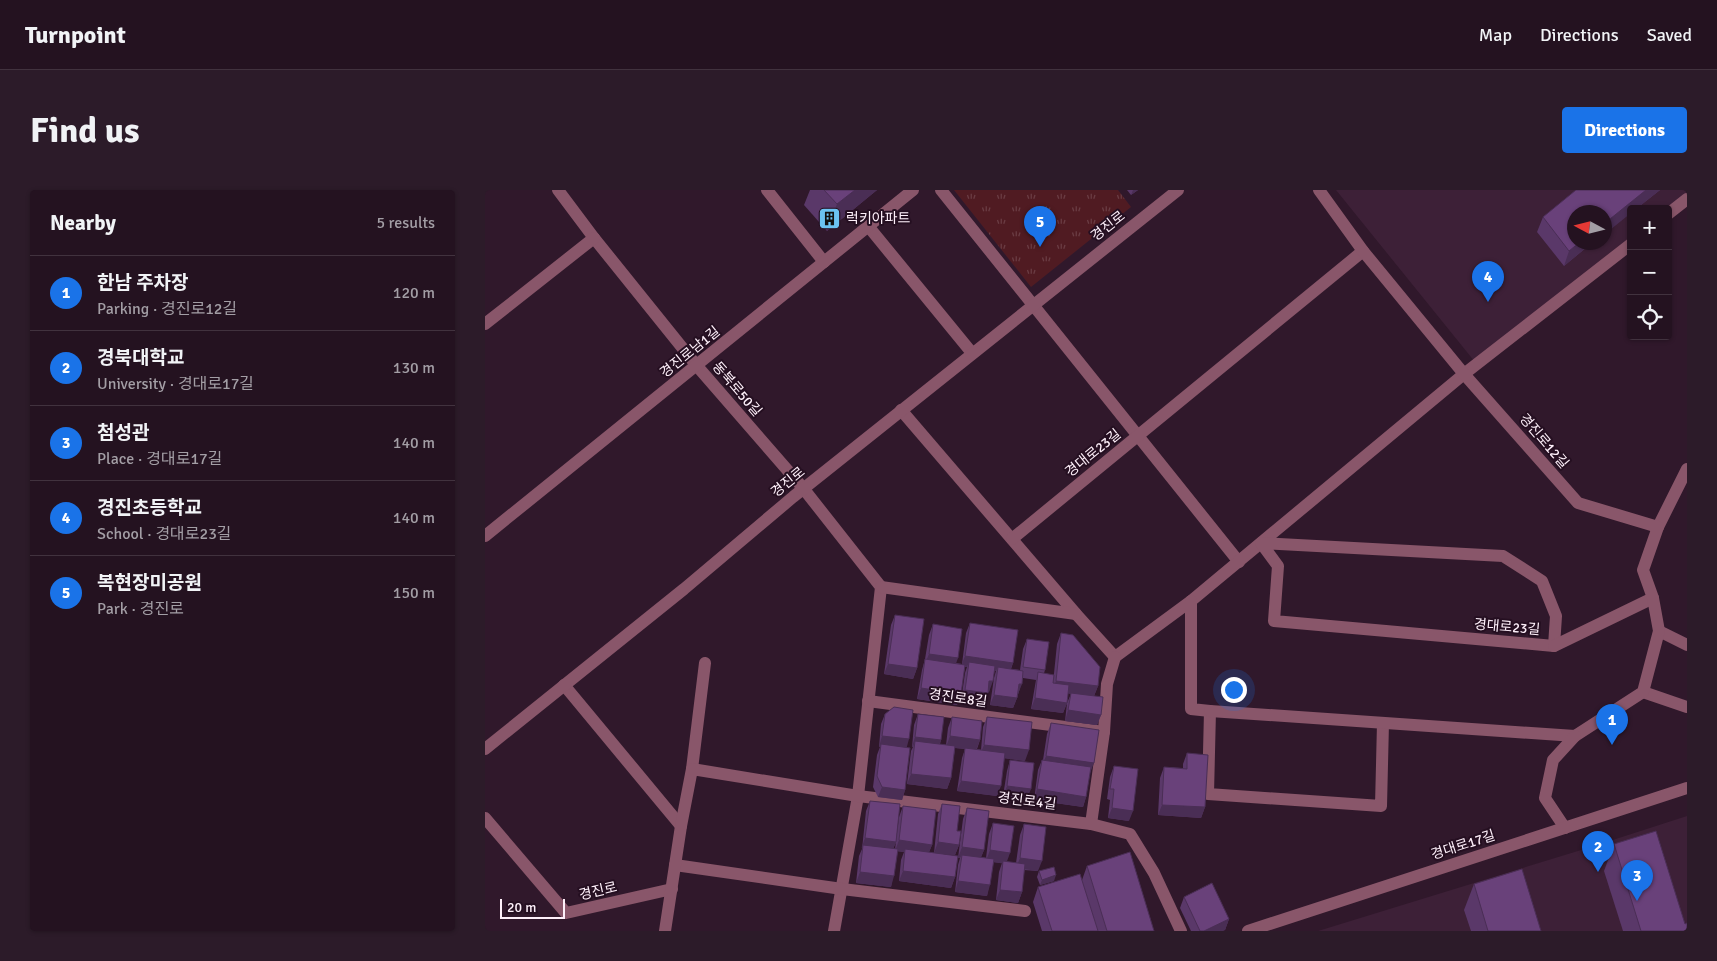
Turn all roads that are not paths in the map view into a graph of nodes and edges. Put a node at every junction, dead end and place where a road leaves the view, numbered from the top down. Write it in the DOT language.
graph roads {
  1 [pos="557,190"];
  2 [pos="767,190"];
  3 [pos="913,190"];
  4 [pos="941,190"];
  5 [pos="1178,190"];
  6 [pos="1319,190"];
  7 [pos="1687,199"];
  8 [pos="1672,211"];
  9 [pos="869,226"];
  10 [pos="593,238"];
  11 [pos="1627,247"];
  12 [pos="1363,251"];
  13 [pos="824,262"];
  14 [pos="1033,305"];
  15 [pos="485,324"];
  16 [pos="972,353"];
  17 [pos="697,366"];
  18 [pos="1464,374"];
  19 [pos="901,410"];
  20 [pos="1137,436"];
  21 [pos="1687,469"];
  22 [pos="803,488"];
  23 [pos="1658,527"];
  24 [pos="485,536"];
  25 [pos="1012,539"];
  26 [pos="1261,543"];
  27 [pos="1239,562"];
  28 [pos="881,587"];
  29 [pos="1653,598"];
  30 [pos="1191,601"];
  31 [pos="1076,614"];
  32 [pos="1659,631"];
  33 [pos="1687,645"];
  34 [pos="1554,646"];
  35 [pos="1115,657"];
  36 [pos="705,663"];
  37 [pos="564,685"];
  38 [pos="1643,692"];
  39 [pos="868,701"];
  40 [pos="1687,707"];
  41 [pos="1210,711"];
  42 [pos="1383,723"];
  43 [pos="1104,732"];
  44 [pos="1575,736"];
  45 [pos="485,749"];
  46 [pos="692,768"];
  47 [pos="1687,788"];
  48 [pos="858,796"];
  49 [pos="485,818"];
  50 [pos="1091,824"];
  51 [pos="681,826"];
  52 [pos="1565,828"];
  53 [pos="675,865"];
  54 [pos="672,889"];
  55 [pos="842,889"];
  56 [pos="1025,911"];
  57 [pos="665,931"];
  58 [pos="834,931"];
  59 [pos="1181,931"];
  60 [pos="1248,931"];
  1 -- 10 [label="street, 동북로50길"];
  2 -- 13 [label="street"];
  3 -- 9 [label="street, 경진로남1길"];
  4 -- 14 [label="street"];
  5 -- 14 [label="street, 경진로"];
  6 -- 12 [label="street, 경진로12길"];
  7 -- 8 [label="street"];
  9 -- 13 [label="street, 경진로남1길"];
  9 -- 16 [label="street"];
  10 -- 15 [label="street"];
  10 -- 17 [label="street, 동북로50길"];
  11 -- 18 [label="street"];
  12 -- 18 [label="street, 경진로12길"];
  12 -- 20 [label="street"];
  13 -- 17 [label="street, 경진로남1길"];
  14 -- 16 [label="street, 경진로"];
  14 -- 20 [label="street"];
  16 -- 19 [label="street, 경진로"];
  17 -- 22 [label="street, 동북로50길"];
  17 -- 24 [label="street, 경진로남1길"];
  18 -- 23 [label="street, 경진로12길"];
  18 -- 26 [label="street"];
  19 -- 22 [label="street, 경진로"];
  19 -- 25 [label="street"];
  20 -- 25 [label="street, 경대로23길"];
  20 -- 27 [label="street, 경대로23길"];
  21 -- 23 [label="street"];
  22 -- 28 [label="street"];
  22 -- 37 [label="street, 경진로"];
  23 -- 29 [label="street"];
  25 -- 31 [label="street"];
  26 -- 27 [label="street"];
  26 -- 34 [label="street, 경대로23길"];
  26 -- 34 [label="street, 경대로23길"];
  27 -- 30 [label="street"];
  28 -- 31 [label="street"];
  28 -- 39 [label="street"];
  29 -- 32 [label="street"];
  29 -- 34 [label="street"];
  30 -- 35 [label="street"];
  30 -- 41 [label="street"];
  31 -- 35 [label="street"];
  32 -- 33 [label="street"];
  32 -- 38 [label="street"];
  35 -- 43 [label="street"];
  36 -- 46 [label="street"];
  37 -- 45 [label="street, 경진로"];
  37 -- 51 [label="street"];
  38 -- 40 [label="street"];
  38 -- 44 [label="street"];
  39 -- 43 [label="street, 경진로8길"];
  39 -- 48 [label="street"];
  41 -- 42 [label="street"];
  41 -- 42 [label="street"];
  42 -- 44 [label="street"];
  43 -- 50 [label="street"];
  44 -- 52 [label="street"];
  46 -- 48 [label="street, 경진로4길"];
  46 -- 51 [label="street"];
  47 -- 52 [label="street, 경대로17길"];
  48 -- 50 [label="street, 경진로4길"];
  48 -- 55 [label="street"];
  49 -- 54 [label="street, 경진로"];
  50 -- 59 [label="street, 경진로4길"];
  51 -- 53 [label="street"];
  52 -- 60 [label="street, 경대로17길"];
  53 -- 54 [label="street"];
  53 -- 55 [label="street"];
  54 -- 57 [label="street"];
  55 -- 56 [label="street"];
  55 -- 58 [label="street"];
}
